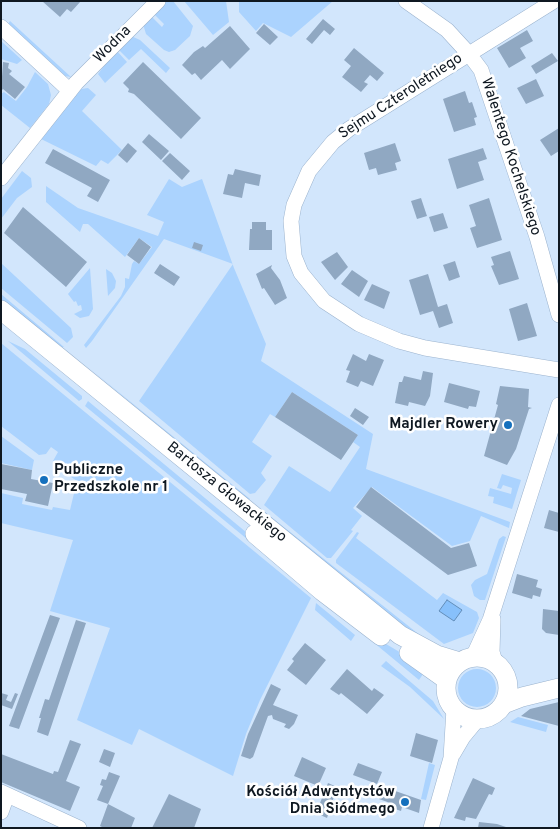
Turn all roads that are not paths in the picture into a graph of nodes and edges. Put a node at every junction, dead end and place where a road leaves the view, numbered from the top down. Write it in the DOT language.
graph roads {
  1 [pos="158,1"];
  2 [pos="406,1"];
  3 [pos="554,1"];
  4 [pos="1,27"];
  5 [pos="469,54"];
  6 [pos="70,91"];
  7 [pos="1,178"];
  8 [pos="1,310"];
  9 [pos="559,315"];
  10 [pos="1,325"];
  11 [pos="559,370"];
  12 [pos="559,405"];
  13 [pos="492,612"];
  14 [pos="467,659"];
  15 [pos="495,662"];
  16 [pos="507,678"];
  17 [pos="447,680"];
  18 [pos="559,687"];
  19 [pos="504,704"];
  20 [pos="454,709"];
  21 [pos="478,719"];
  22 [pos="451,758"];
  23 [pos="4,793"];
  24 [pos="1,812"];
  25 [pos="79,828"];
  26 [pos="431,828"];
  1 -- 6 [label="street, Wodna"];
  2 -- 5 [label="street, Walentego Kochelskiego"];
  3 -- 5 [label="street, Sejmu Czteroletniego"];
  4 -- 6 [label="street"];
  5 -- 9 [label="street, Walentego Kochelskiego"];
  5 -- 11 [label="street, Sejmu Czteroletniego"];
  6 -- 7 [label="street, Wodna"];
  8 -- 14 [label="street, Bartosza Głowackiego"];
  10 -- 17 [label="street, Bartosza Głowackiego"];
  12 -- 13 [label="street"];
  13 -- 14 [label="street"];
  13 -- 15 [label="street"];
  14 -- 15 [label="street"];
  14 -- 17 [label="street"];
  15 -- 16 [label="street"];
  16 -- 18 [label="street"];
  16 -- 19 [label="street"];
  17 -- 20 [label="street"];
  18 -- 19 [label="street"];
  19 -- 21 [label="street"];
  20 -- 21 [label="street"];
  20 -- 22 [label="street"];
  21 -- 22 [label="street"];
  22 -- 26 [label="street"];
  23 -- 24 [label="street"];
  23 -- 25 [label="street"];
}
